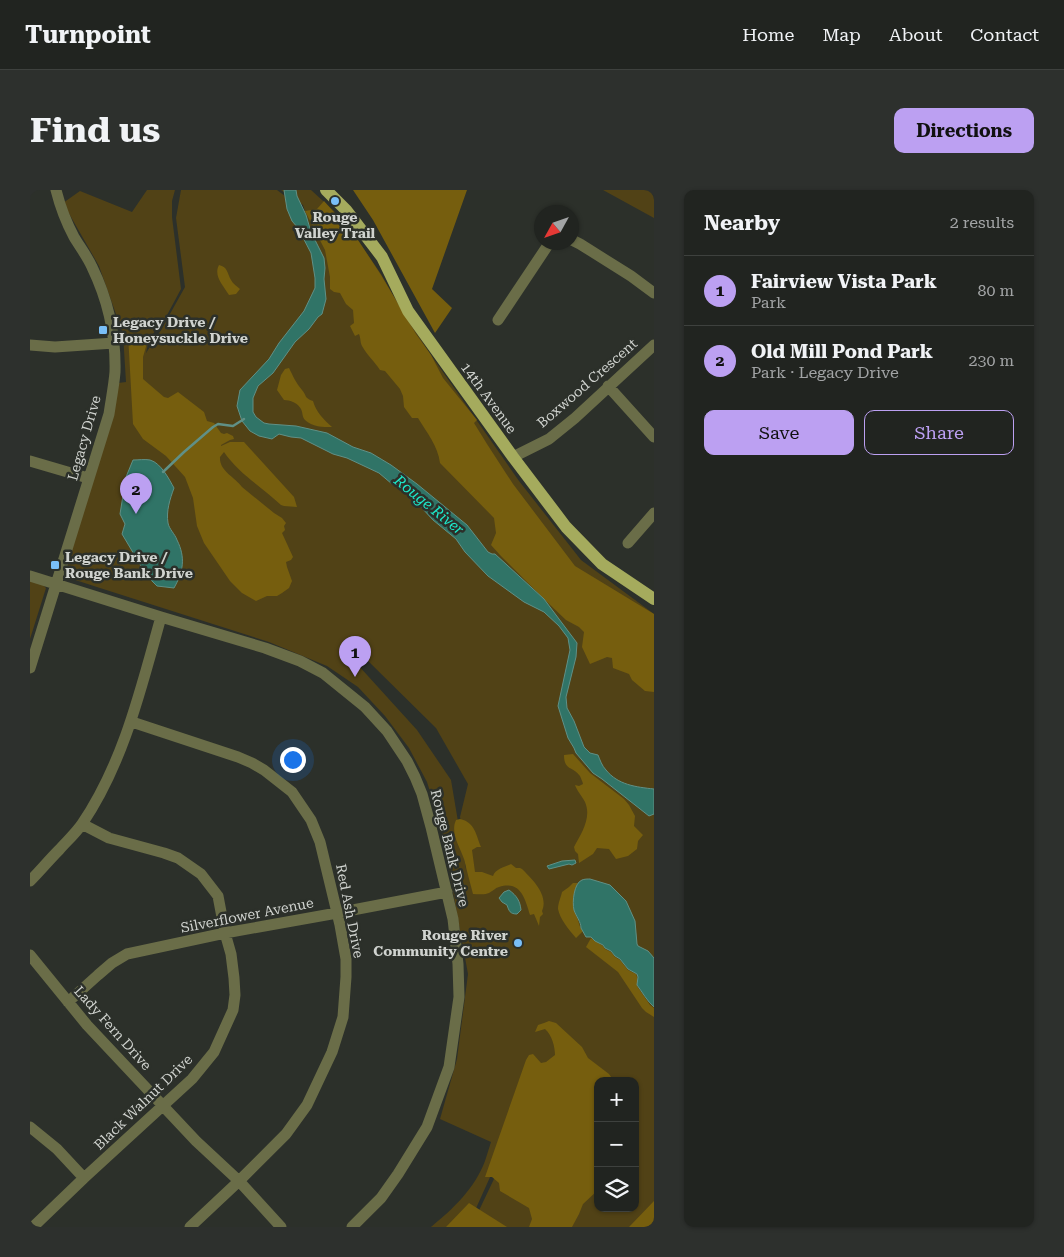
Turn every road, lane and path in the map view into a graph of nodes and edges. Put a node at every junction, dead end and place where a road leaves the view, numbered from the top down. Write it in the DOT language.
graph roads {
  1 [pos="56,190"];
  2 [pos="326,190"];
  3 [pos="579,244"];
  4 [pos="545,250"];
  5 [pos="654,293"];
  6 [pos="498,320"];
  7 [pos="114,343"];
  8 [pos="30,345"];
  9 [pos="654,345"];
  10 [pos="608,386"];
  11 [pos="654,437"];
  12 [pos="513,457"];
  13 [pos="30,461"];
  14 [pos="88,478"];
  15 [pos="654,513"];
  16 [pos="628,543"];
  17 [pos="30,576"];
  18 [pos="56,583"];
  19 [pos="654,599"];
  20 [pos="160,617"];
  21 [pos="30,668"];
  22 [pos="132,722"];
  23 [pos="82,824"];
  24 [pos="30,881"];
  25 [pos="447,892"];
  26 [pos="336,914"];
  27 [pos="225,933"];
  28 [pos="30,955"];
  29 [pos="68,1002"];
  30 [pos="163,1106"];
  31 [pos="30,1127"];
  32 [pos="84,1178"];
  33 [pos="240,1181"];
  34 [pos="33,1227"];
  35 [pos="190,1227"];
  36 [pos="281,1227"];
  37 [pos="352,1227"];
  1 -- 7 [label="street, Legacy Drive"];
  2 -- 12 [label="main road, 14th Avenue"];
  3 -- 5 [label="street"];
  4 -- 6 [label="street"];
  7 -- 8 [label="street"];
  7 -- 14 [label="street, Legacy Drive"];
  9 -- 10 [label="street, Boxwood Crescent"];
  10 -- 11 [label="street"];
  10 -- 12 [label="street, Boxwood Crescent"];
  12 -- 19 [label="main road, 14th Avenue"];
  13 -- 14 [label="street"];
  14 -- 18 [label="street, Legacy Drive"];
  15 -- 16 [label="street"];
  17 -- 18 [label="street, Rouge Bank Drive"];
  18 -- 20 [label="street, Rouge Bank Drive"];
  18 -- 21 [label="street, Legacy Drive"];
  20 -- 22 [label="street"];
  20 -- 25 [label="street, Rouge Bank Drive"];
  22 -- 23 [label="street"];
  22 -- 26 [label="street, Red Ash Drive"];
  23 -- 24 [label="street"];
  23 -- 27 [label="street, Black Walnut Drive"];
  25 -- 26 [label="street, Silverflower Avenue"];
  25 -- 37 [label="street, Rouge Bank Drive"];
  26 -- 27 [label="street, Silverflower Avenue"];
  26 -- 33 [label="street, Red Ash Drive"];
  27 -- 29 [label="street, Silverflower Avenue"];
  27 -- 30 [label="street, Black Walnut Drive"];
  28 -- 29 [label="street, Lady Fern Drive"];
  29 -- 30 [label="street, Lady Fern Drive"];
  30 -- 32 [label="street, Black Walnut Drive"];
  30 -- 33 [label="street, Lady Fern Drive"];
  31 -- 32 [label="street"];
  32 -- 34 [label="street, Black Walnut Drive"];
  33 -- 35 [label="street, Red Ash Drive"];
  33 -- 36 [label="street, Lady Fern Drive"];
}
